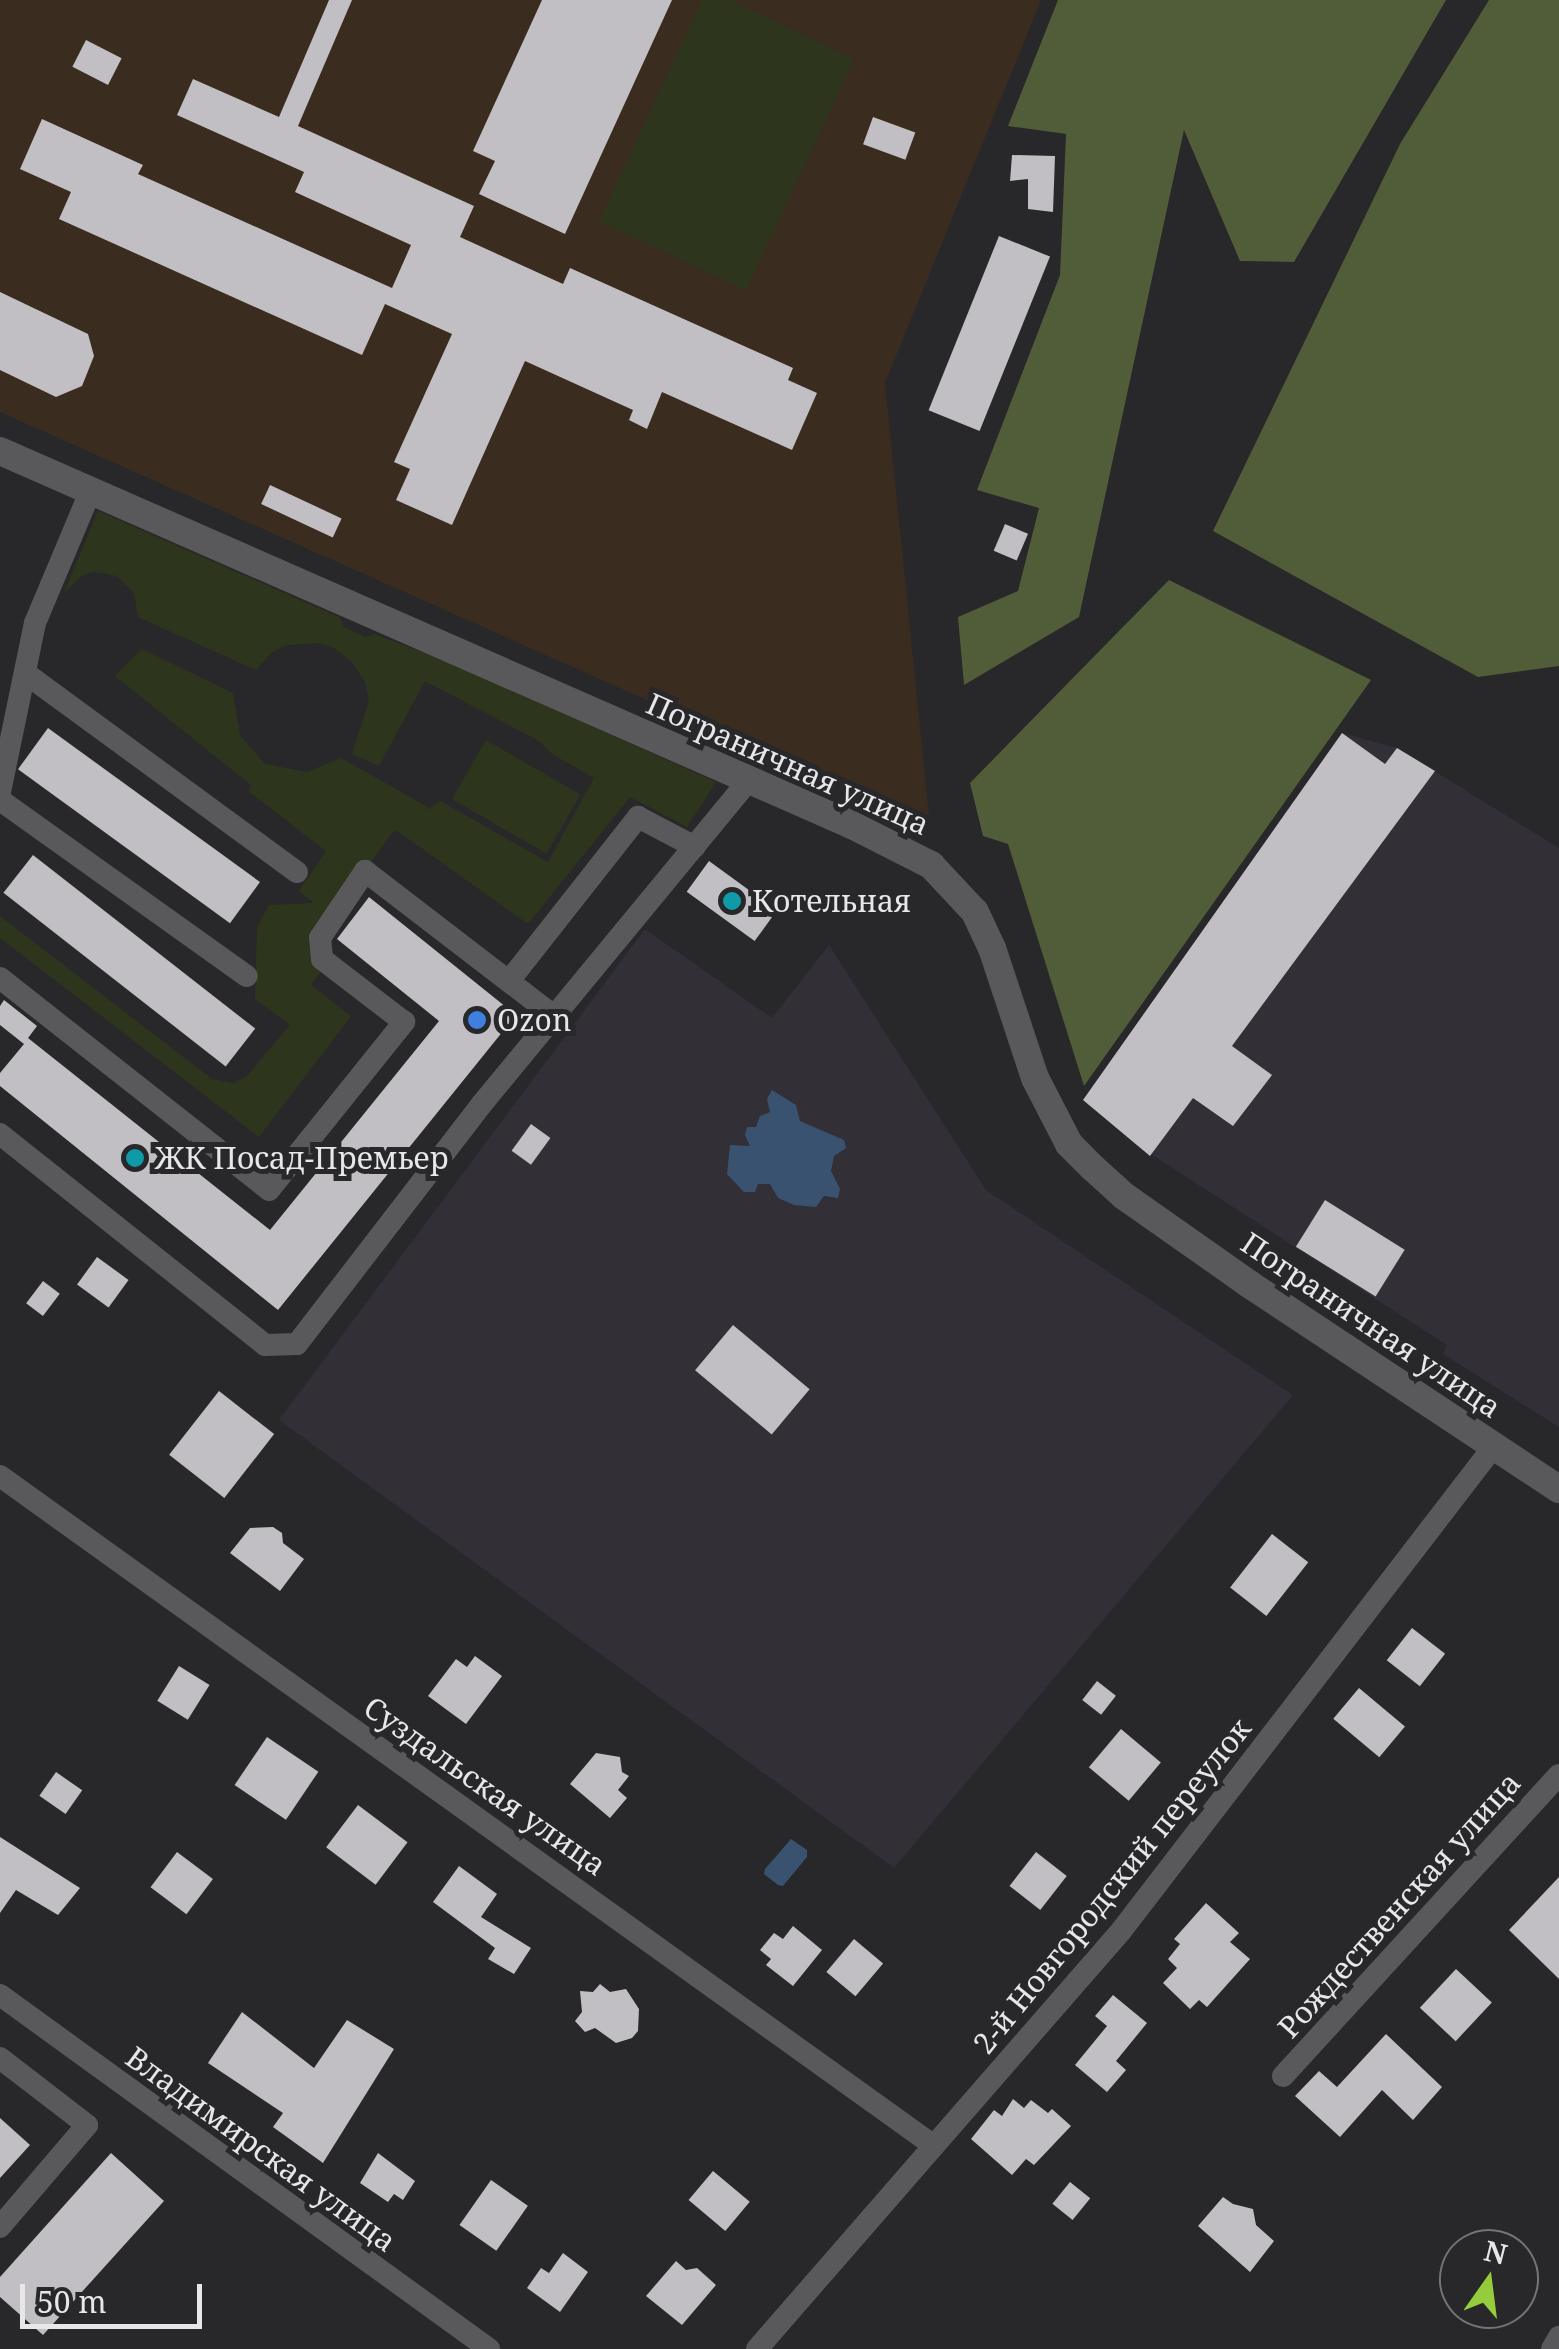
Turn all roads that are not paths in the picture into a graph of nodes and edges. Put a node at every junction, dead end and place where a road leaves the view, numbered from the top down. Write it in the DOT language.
graph roads {
  1 [pos="0,451"];
  2 [pos="90,492"];
  3 [pos="25,673"];
  4 [pos="748,780"];
  5 [pos="0,796"];
  6 [pos="694,847"];
  7 [pos="296,872"];
  8 [pos="247,976"];
  9 [pos="0,978"];
  10 [pos="509,981"];
  11 [pos="554,1016"];
  12 [pos="0,1134"];
  13 [pos="1494,1446"];
  14 [pos="0,1476"];
  15 [pos="1559,1489"];
  16 [pos="1559,1774"];
  17 [pos="0,1995"];
  18 [pos="0,2058"];
  19 [pos="1282,2076"];
  20 [pos="934,2146"];
  21 [pos="0,2228"];
  22 [pos="1559,2337"];
  23 [pos="488,2349"];
  24 [pos="757,2349"];
  25 [pos="1552,2349"];
  1 -- 2 [label="street, Пограничная улица"];
  2 -- 3 [label="street"];
  2 -- 4 [label="street, Пограничная улица"];
  3 -- 5 [label="street"];
  3 -- 7 [label="street"];
  4 -- 6 [label="street"];
  4 -- 13 [label="street, Пограничная улица"];
  5 -- 8 [label="street"];
  6 -- 10 [label="street"];
  6 -- 11 [label="street"];
  9 -- 10 [label="street"];
  10 -- 11 [label="street"];
  11 -- 12 [label="street"];
  13 -- 15 [label="street, Пограничная улица"];
  13 -- 20 [label="street, 2-й Новгородский переулок"];
  14 -- 20 [label="street, Суздальская улица"];
  16 -- 19 [label="street, Рождественская улица"];
  17 -- 23 [label="street, Владимирская улица"];
  18 -- 21 [label="street"];
  20 -- 24 [label="street, 2-й Новгородский переулок"];
  22 -- 25 [label="street"];
}
